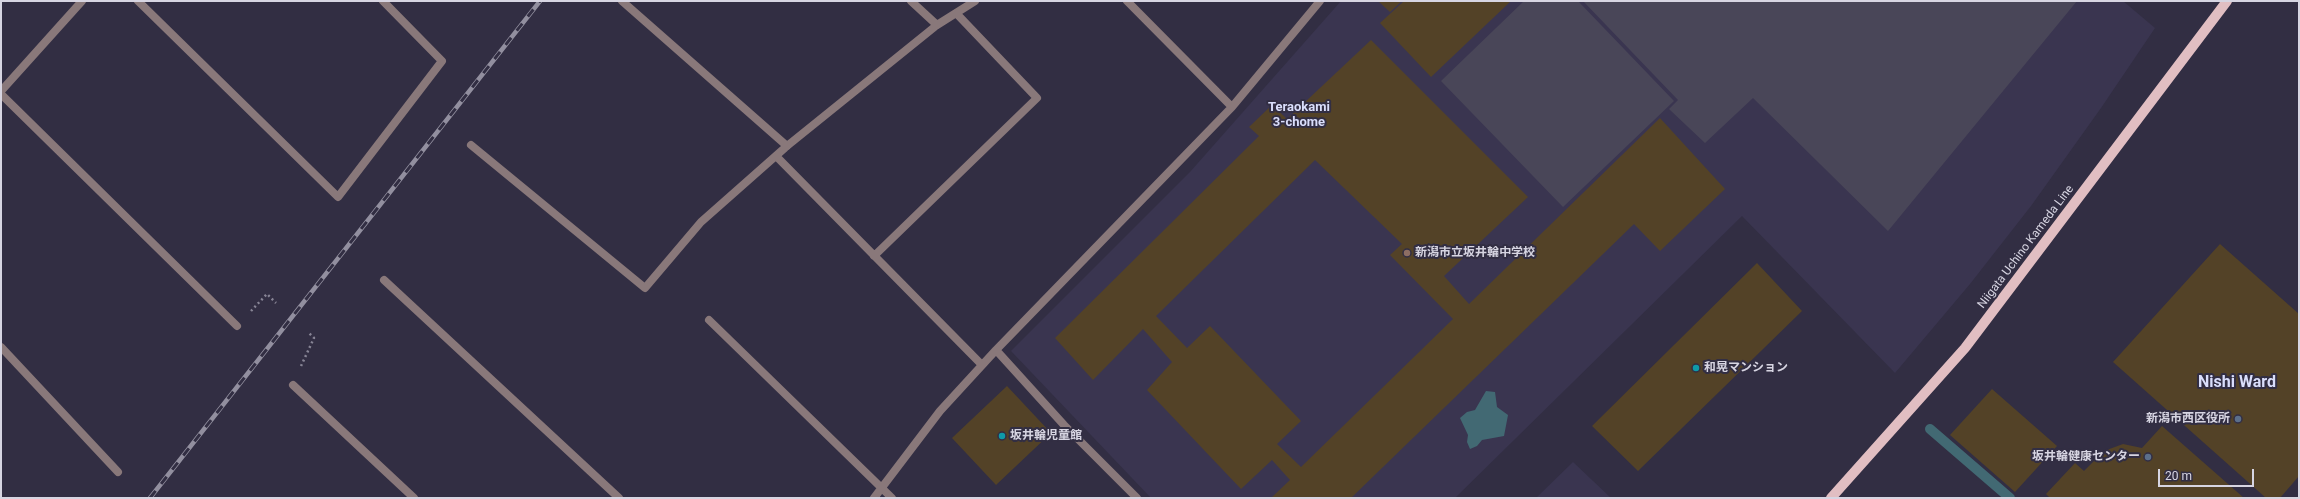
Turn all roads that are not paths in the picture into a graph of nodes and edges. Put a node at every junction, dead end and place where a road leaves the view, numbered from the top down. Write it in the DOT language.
graph roads {
  1 [pos="82,1"];
  2 [pos="138,1"];
  3 [pos="383,1"];
  4 [pos="622,1"];
  5 [pos="911,1"];
  6 [pos="975,1"];
  7 [pos="1127,1"];
  8 [pos="1320,1"];
  9 [pos="2227,1"];
  10 [pos="956,14"];
  11 [pos="937,25"];
  12 [pos="1,91"];
  13 [pos="1,94"];
  14 [pos="1232,107"];
  15 [pos="471,146"];
  16 [pos="787,146"];
  17 [pos="777,157"];
  18 [pos="874,256"];
  19 [pos="384,280"];
  20 [pos="709,320"];
  21 [pos="237,326"];
  22 [pos="1,347"];
  23 [pos="996,350"];
  24 [pos="982,365"];
  25 [pos="293,385"];
  26 [pos="118,472"];
  27 [pos="882,488"];
  28 [pos="414,498"];
  29 [pos="619,498"];
  30 [pos="874,498"];
  31 [pos="892,498"];
  32 [pos="1137,498"];
  33 [pos="1831,498"];
  1 -- 12 [label="street"];
  2 -- 3 [label="street"];
  4 -- 16 [label="street"];
  5 -- 11 [label="street"];
  6 -- 10 [label="street"];
  7 -- 14 [label="street"];
  8 -- 14 [label="street"];
  9 -- 33 [label="main road, Niigata Uchino Kameda Line"];
  10 -- 11 [label="street"];
  10 -- 18 [label="street"];
  11 -- 16 [label="street"];
  13 -- 21 [label="street"];
  14 -- 23 [label="street"];
  15 -- 17 [label="street"];
  16 -- 17 [label="street"];
  17 -- 18 [label="street"];
  18 -- 24 [label="street"];
  19 -- 29 [label="street"];
  20 -- 27 [label="street"];
  22 -- 26 [label="street"];
  23 -- 24 [label="street"];
  23 -- 32 [label="street"];
  24 -- 27 [label="street"];
  25 -- 28 [label="street"];
  27 -- 30 [label="street"];
  27 -- 31 [label="street"];
}
